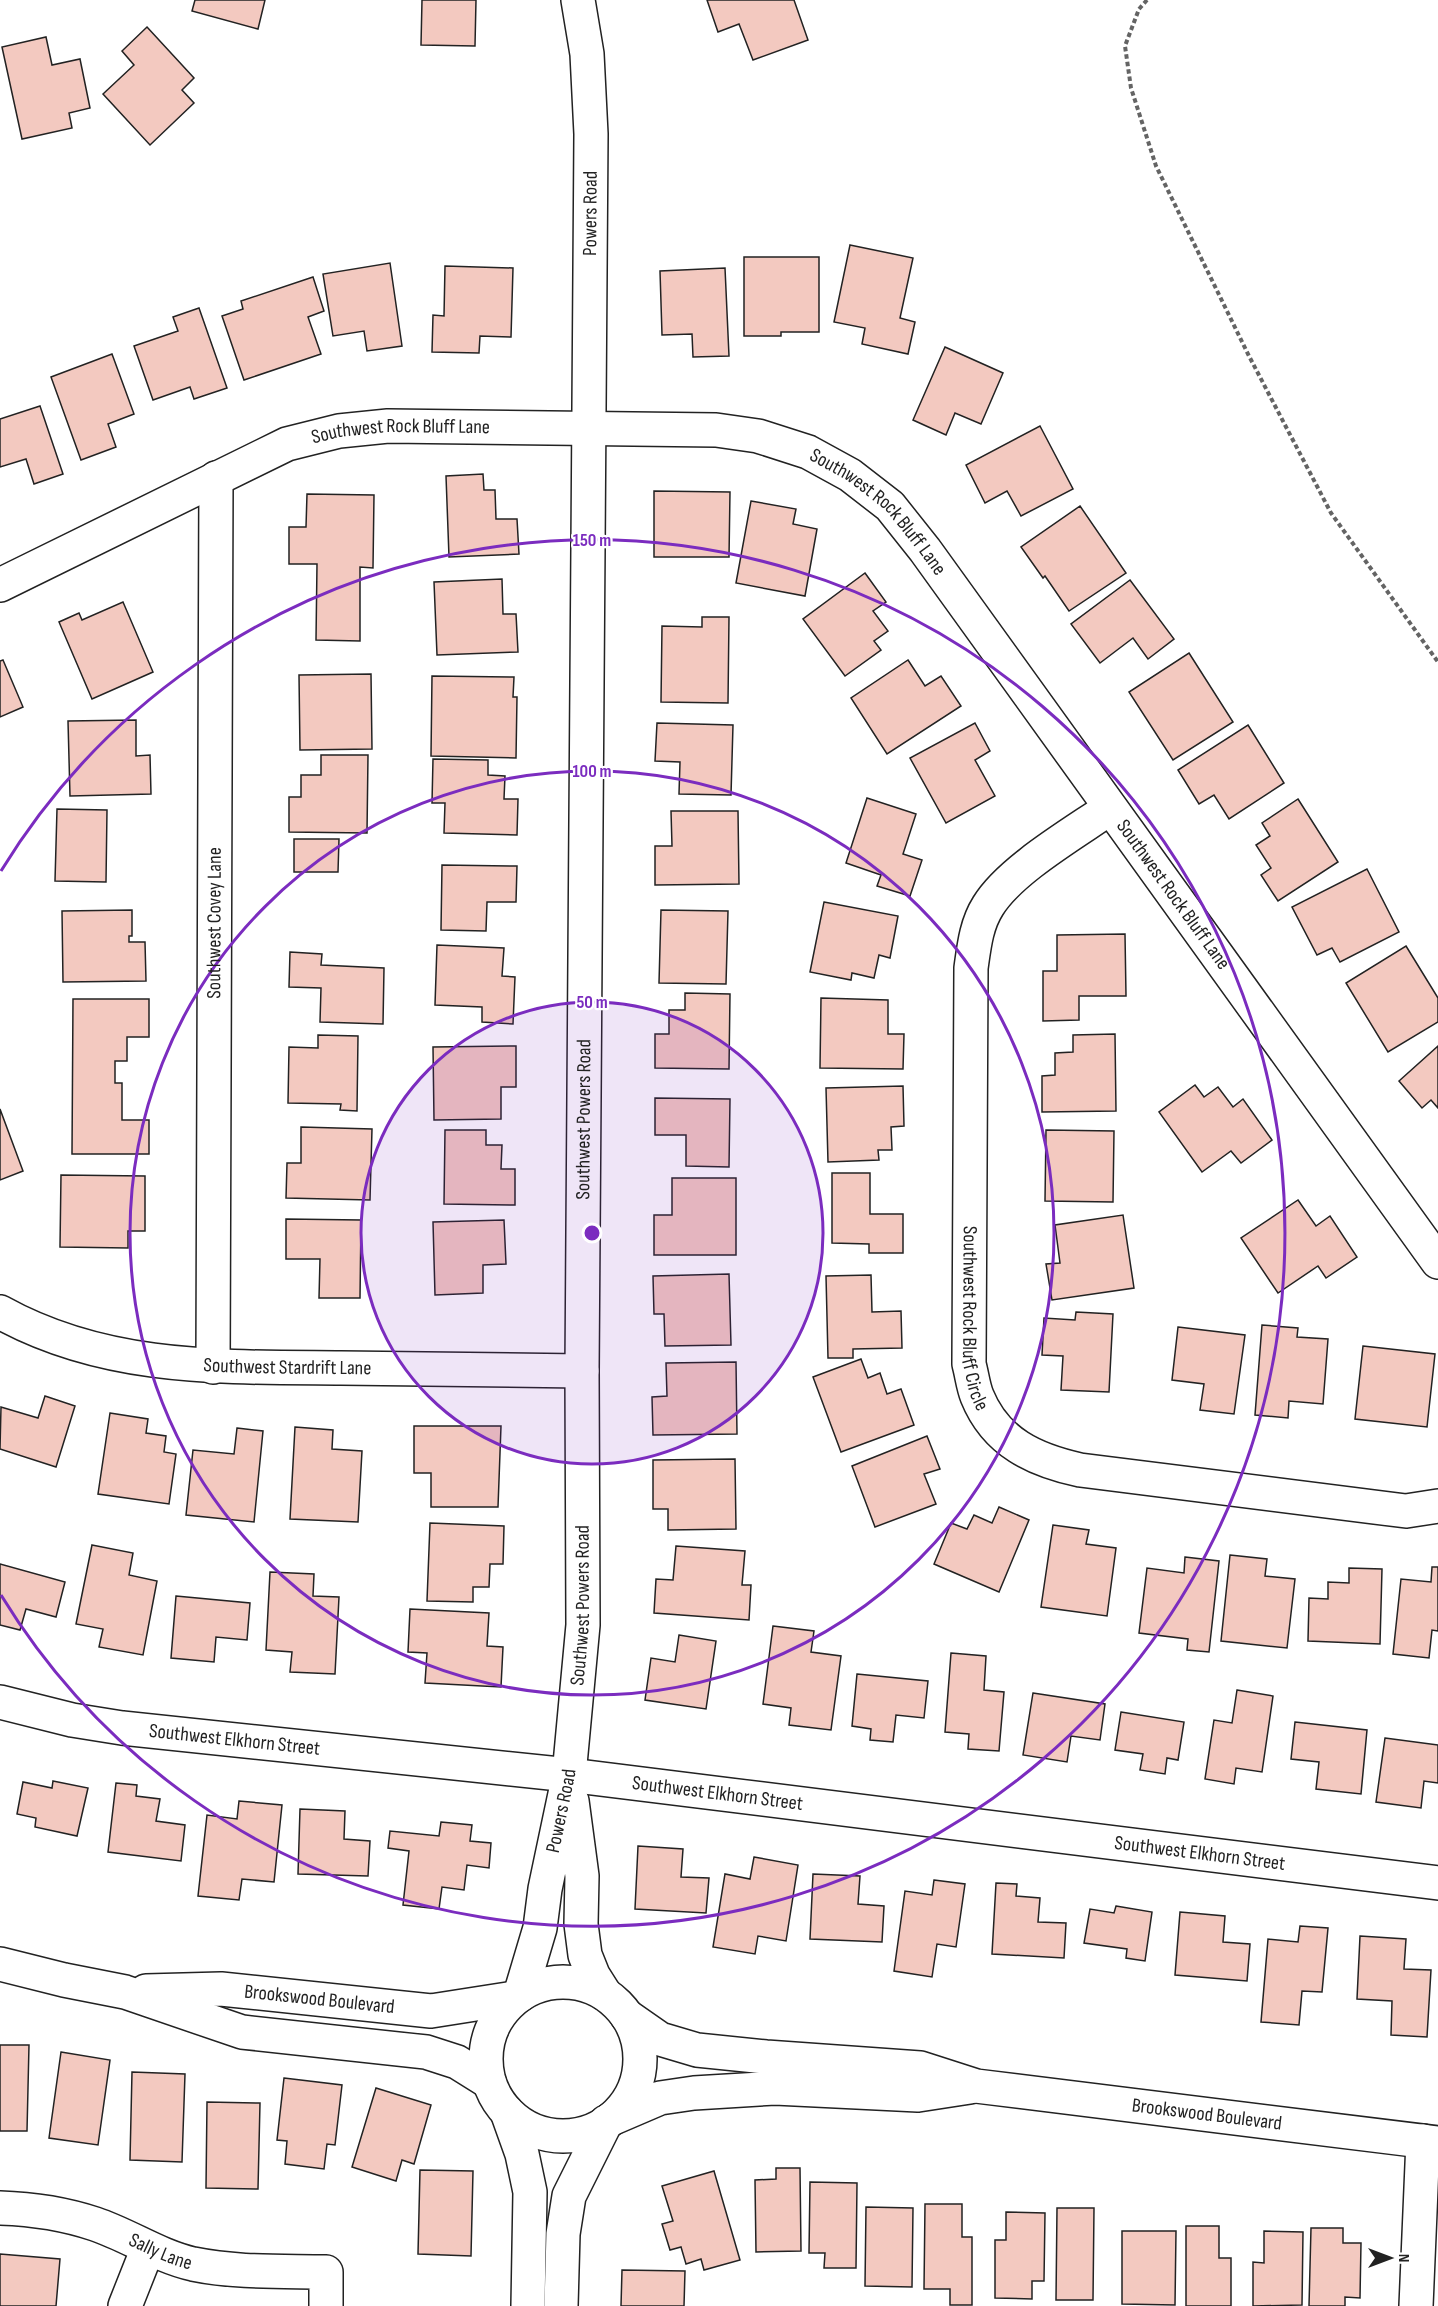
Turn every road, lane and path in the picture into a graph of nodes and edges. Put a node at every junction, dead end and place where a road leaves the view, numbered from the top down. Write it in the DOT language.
graph roads {
  1 [pos="578,0"];
  2 [pos="1147,0"];
  3 [pos="589,427"];
  4 [pos="216,478"];
  5 [pos="0,585"];
  6 [pos="1438,662"];
  7 [pos="1110,808"];
  8 [pos="1438,1263"];
  9 [pos="0,1312"];
  10 [pos="213,1367"];
  11 [pos="582,1371"];
  12 [pos="1438,1506"];
  13 [pos="0,1702"];
  14 [pos="569,1775"];
  15 [pos="1438,1883"];
  16 [pos="0,1965"];
  17 [pos="125,1992"];
  18 [pos="517,1996"];
  19 [pos="616,2005"];
  20 [pos="489,2082"];
  21 [pos="976,2086"];
  22 [pos="507,2112"];
  23 [pos="609,2120"];
  24 [pos="1430,2142"];
  25 [pos="0,2208"];
  26 [pos="148,2248"];
  27 [pos="125,2306"];
  28 [pos="326,2306"];
  29 [pos="528,2306"];
  30 [pos="561,2306"];
  31 [pos="1416,2306"];
  1 -- 3 [label="street, Powers Road"];
  2 -- 6 [label="path"];
  3 -- 4 [label="street, Southwest Rock Bluff Lane"];
  3 -- 7 [label="street, Southwest Rock Bluff Lane"];
  3 -- 11 [label="street, Southwest Powers Road"];
  4 -- 5 [label="street, Southwest Rock Bluff Lane"];
  4 -- 10 [label="street, Southwest Covey Lane"];
  7 -- 8 [label="street, Southwest Rock Bluff Lane"];
  7 -- 12 [label="street, Southwest Rock Bluff Circle"];
  9 -- 10 [label="street, Southwest Stardrift Lane"];
  10 -- 11 [label="street, Southwest Stardrift Lane"];
  11 -- 14 [label="street, Southwest Powers Road"];
  13 -- 14 [label="street, Southwest Elkhorn Street"];
  14 -- 15 [label="street, Southwest Elkhorn Street"];
  14 -- 18 [label="street, Powers Road"];
  14 -- 19 [label="street, Powers Road"];
  16 -- 17 [label="street, Brookswood Boulevard"];
  17 -- 18 [label="street, Brookswood Boulevard"];
  17 -- 20 [label="street, Brookswood Boulevard"];
  18 -- 19 [label="street"];
  18 -- 20 [label="street"];
  19 -- 21 [label="street, Brookswood Boulevard"];
  19 -- 23 [label="street"];
  20 -- 22 [label="street"];
  21 -- 23 [label="street, Brookswood Boulevard"];
  21 -- 24 [label="street, Brookswood Boulevard"];
  22 -- 23 [label="street"];
  22 -- 29 [label="street"];
  23 -- 30 [label="street"];
  24 -- 31 [label="street"];
  25 -- 26 [label="street, Sally Lane"];
  26 -- 27 [label="street"];
  26 -- 28 [label="street, Sally Lane"];
}
